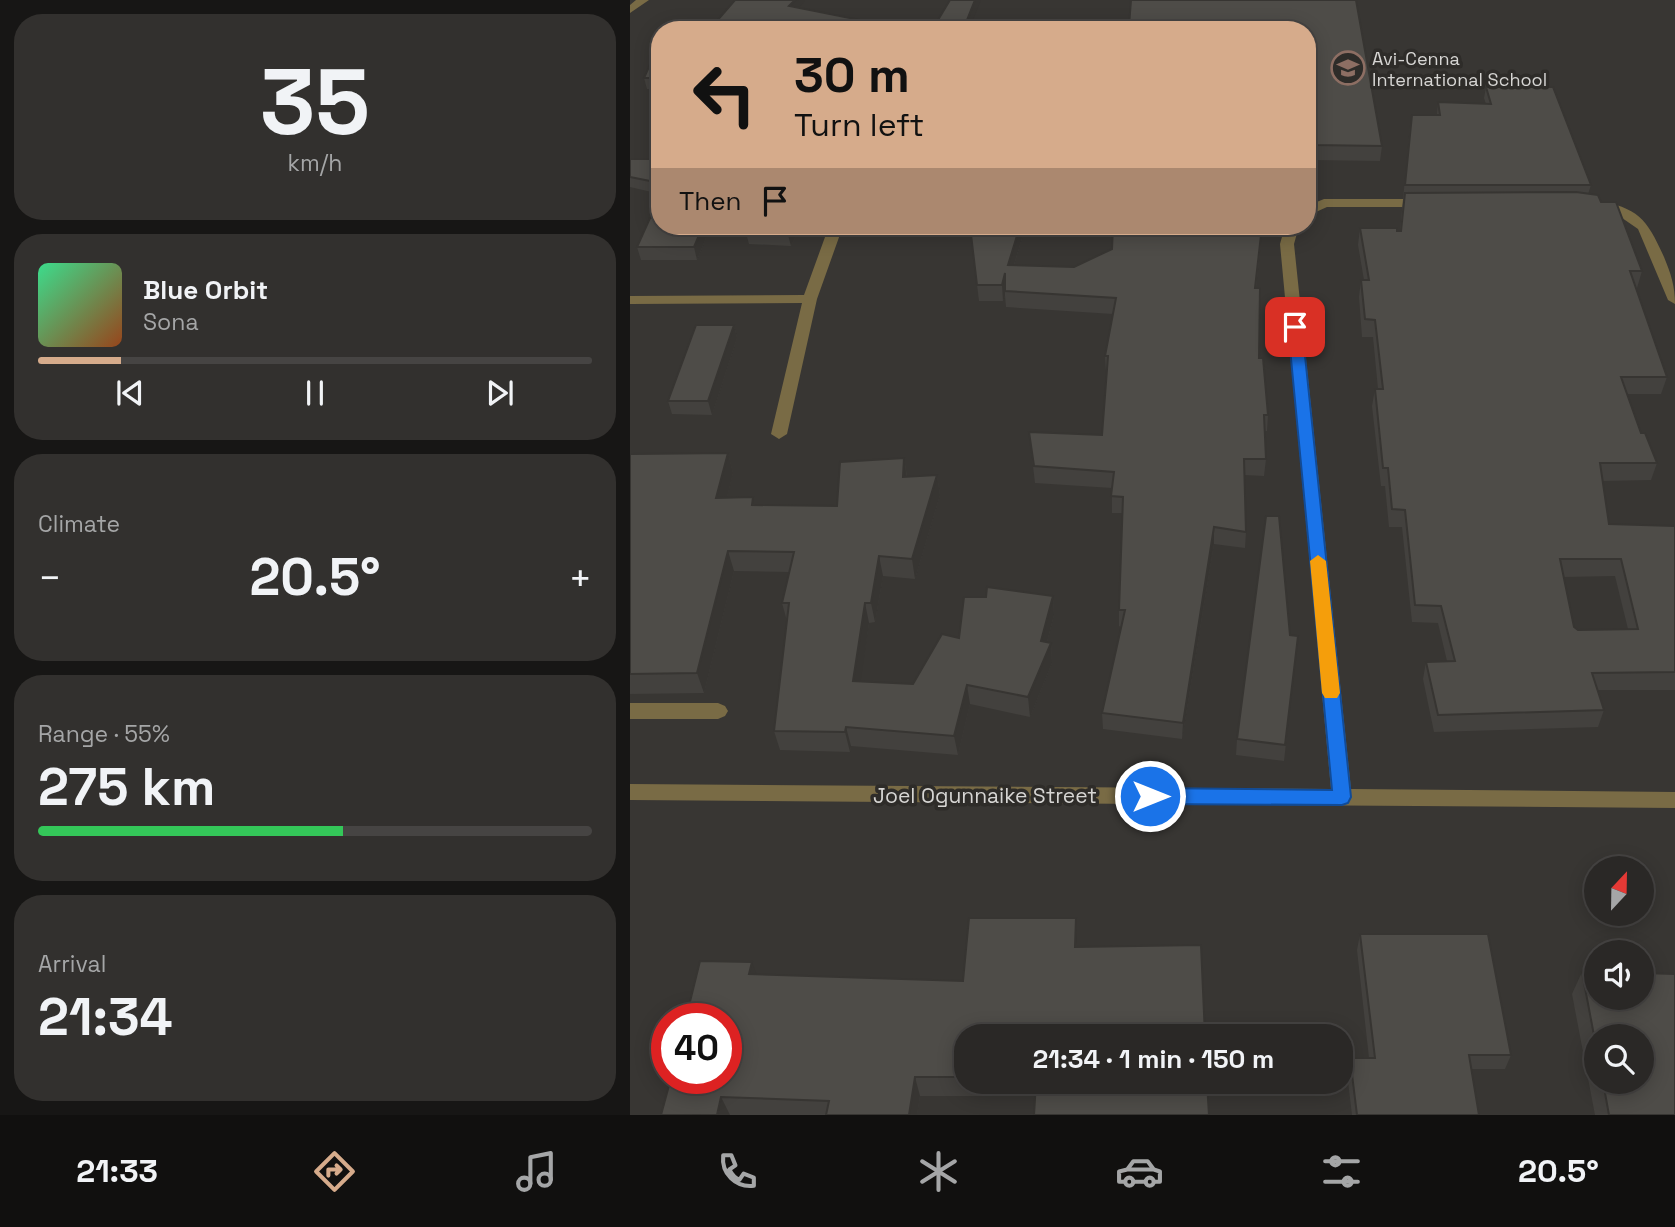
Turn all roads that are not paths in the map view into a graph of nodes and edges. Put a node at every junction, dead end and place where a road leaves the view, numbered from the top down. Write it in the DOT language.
graph roads {
  1 [pos="643,0"];
  2 [pos="630,10"];
  3 [pos="1448,203"];
  4 [pos="1583,204"];
  5 [pos="1316,208"];
  6 [pos="832,235"];
  7 [pos="1290,235"];
  8 [pos="810,299"];
  9 [pos="630,300"];
  10 [pos="1675,300"];
  11 [pos="779,434"];
  12 [pos="630,711"];
  13 [pos="718,711"];
  14 [pos="630,792"];
  15 [pos="1342,797"];
  16 [pos="1675,800"];
  1 -- 2 [label="street"];
  3 -- 5 [label="street"];
  4 -- 10 [label="street"];
  6 -- 8 [label="street"];
  7 -- 15 [label="street"];
  8 -- 9 [label="street"];
  8 -- 11 [label="street"];
  12 -- 13 [label="street"];
  14 -- 15 [label="street, Joel Ogunnaike Street"];
  15 -- 16 [label="street, Joel Ogunnaike Street"];
}
